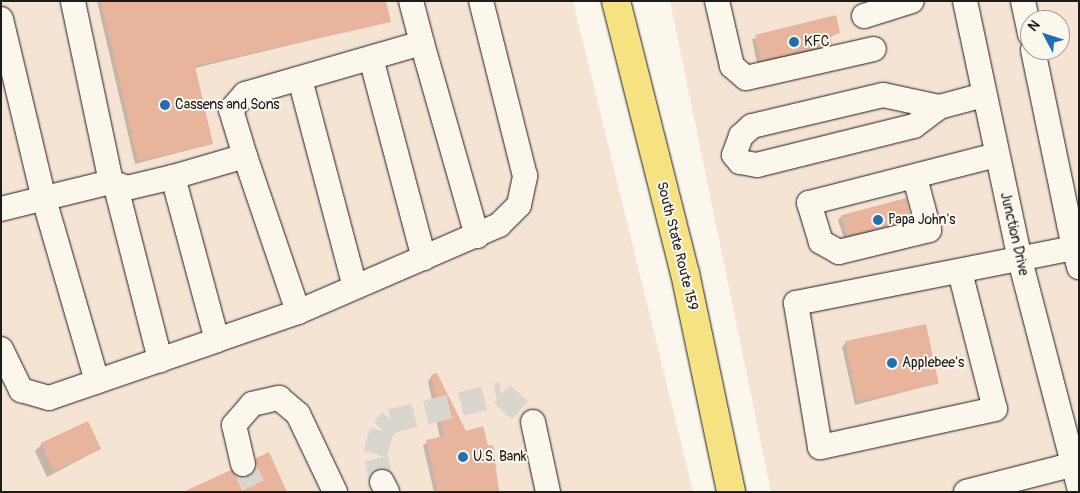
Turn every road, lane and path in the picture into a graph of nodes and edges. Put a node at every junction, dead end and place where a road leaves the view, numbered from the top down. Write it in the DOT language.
graph roads {
  1 [pos="10,1"];
  2 [pos="73,1"];
  3 [pos="411,1"];
  4 [pos="481,1"];
  5 [pos="717,1"];
  6 [pos="912,1"];
  7 [pos="965,1"];
  8 [pos="617,2"];
  9 [pos="1,9"];
  10 [pos="864,16"];
  11 [pos="1,19"];
  12 [pos="422,43"];
  13 [pos="874,50"];
  14 [pos="370,58"];
  15 [pos="1035,60"];
  16 [pos="300,78"];
  17 [pos="984,95"];
  18 [pos="939,107"];
  19 [pos="996,155"];
  20 [pos="244,156"];
  21 [pos="172,177"];
  22 [pos="915,178"];
  23 [pos="114,184"];
  24 [pos="44,198"];
  25 [pos="1,209"];
  26 [pos="478,236"];
  27 [pos="1076,257"];
  28 [pos="424,258"];
  29 [pos="1020,260"];
  30 [pos="960,272"];
  31 [pos="355,287"];
  32 [pos="298,312"];
  33 [pos="217,340"];
  34 [pos="1,348"];
  35 [pos="160,360"];
  36 [pos="96,381"];
  37 [pos="533,422"];
  38 [pos="243,464"];
  39 [pos="1077,472"];
  40 [pos="334,492"];
  41 [pos="548,492"];
  42 [pos="731,492"];
  43 [pos="966,492"];
  1 -- 9 [label="street"];
  2 -- 23 [label="street"];
  3 -- 12 [label="street"];
  4 -- 26 [label="street"];
  5 -- 13 [label="street"];
  6 -- 10 [label="street"];
  7 -- 17 [label="street, Junction Drive"];
  8 -- 42 [label="main road, South State Route 159"];
  11 -- 24 [label="street"];
  12 -- 14 [label="street"];
  12 -- 26 [label="street"];
  14 -- 16 [label="street"];
  14 -- 28 [label="street"];
  15 -- 27 [label="street"];
  16 -- 20 [label="street"];
  16 -- 31 [label="street"];
  17 -- 18 [label="street"];
  17 -- 19 [label="street, Junction Drive"];
  18 -- 18 [label="street"];
  19 -- 22 [label="street"];
  19 -- 29 [label="street, Junction Drive"];
  20 -- 21 [label="street"];
  20 -- 32 [label="street"];
  21 -- 23 [label="street"];
  21 -- 33 [label="street"];
  22 -- 22 [label="street"];
  23 -- 24 [label="street"];
  23 -- 35 [label="street"];
  24 -- 25 [label="street"];
  24 -- 36 [label="street"];
  26 -- 28 [label="street"];
  27 -- 29 [label="street"];
  28 -- 31 [label="street"];
  29 -- 30 [label="street"];
  29 -- 39 [label="street, Junction Drive"];
  30 -- 30 [label="street"];
  31 -- 32 [label="street"];
  32 -- 33 [label="street"];
  33 -- 35 [label="street"];
  34 -- 36 [label="street"];
  35 -- 36 [label="street"];
  37 -- 41 [label="street"];
  38 -- 40 [label="street"];
  39 -- 43 [label="street, Junction Drive"];
}
